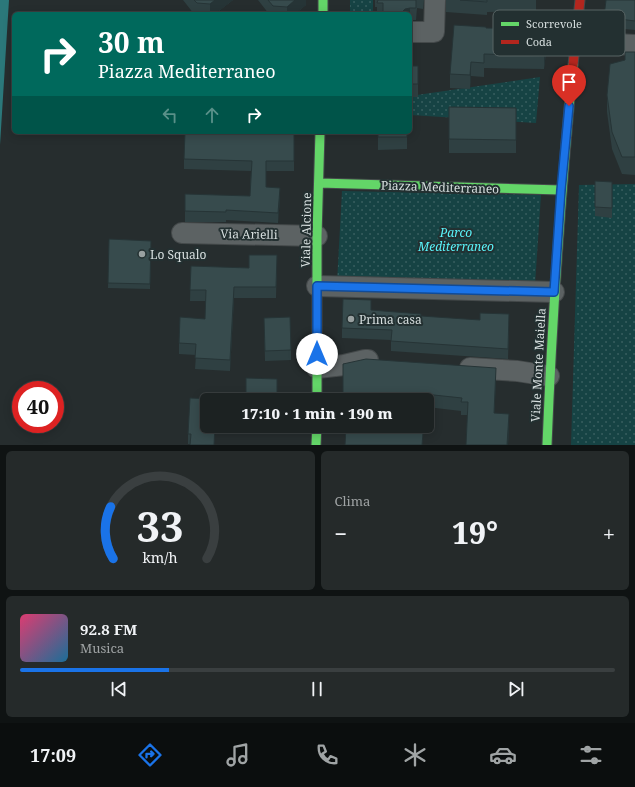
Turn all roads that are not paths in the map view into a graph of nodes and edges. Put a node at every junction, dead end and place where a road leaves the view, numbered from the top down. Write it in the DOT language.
graph roads {
  1 [pos="323,0"];
  2 [pos="435,0"];
  3 [pos="580,0"];
  4 [pos="579,10"];
  5 [pos="323,12"];
  6 [pos="412,32"];
  7 [pos="625,45"];
  8 [pos="635,45"];
  9 [pos="573,56"];
  10 [pos="320,134"];
  11 [pos="319,183"];
  12 [pos="561,190"];
  13 [pos="182,234"];
  14 [pos="317,236"];
  15 [pos="317,286"];
  16 [pos="554,292"];
  17 [pos="388,362"];
  18 [pos="450,367"];
  19 [pos="317,368"];
  20 [pos="550,376"];
  21 [pos="317,393"];
  22 [pos="317,433"];
  23 [pos="316,445"];
  24 [pos="547,445"];
  1 -- 5 [label="street"];
  2 -- 6 [label="street"];
  3 -- 4 [label="street, Viale Monte Maiella"];
  7 -- 8 [label="street"];
  9 -- 12 [label="street, Viale Monte Maiella"];
  10 -- 11 [label="street, Viale Alcione"];
  11 -- 12 [label="street, Piazza Mediterraneo"];
  11 -- 14 [label="street, Viale Alcione"];
  12 -- 16 [label="street, Viale Monte Maiella"];
  13 -- 14 [label="street, Via Arielli"];
  14 -- 15 [label="street, Viale Alcione"];
  15 -- 16 [label="street"];
  15 -- 19 [label="street, Viale Alcione"];
  16 -- 20 [label="street, Viale Monte Maiella"];
  17 -- 19 [label="street"];
  18 -- 20 [label="street"];
  19 -- 21 [label="street, Viale Alcione"];
  20 -- 24 [label="street, Viale Monte Maiella"];
  22 -- 23 [label="street"];
}
